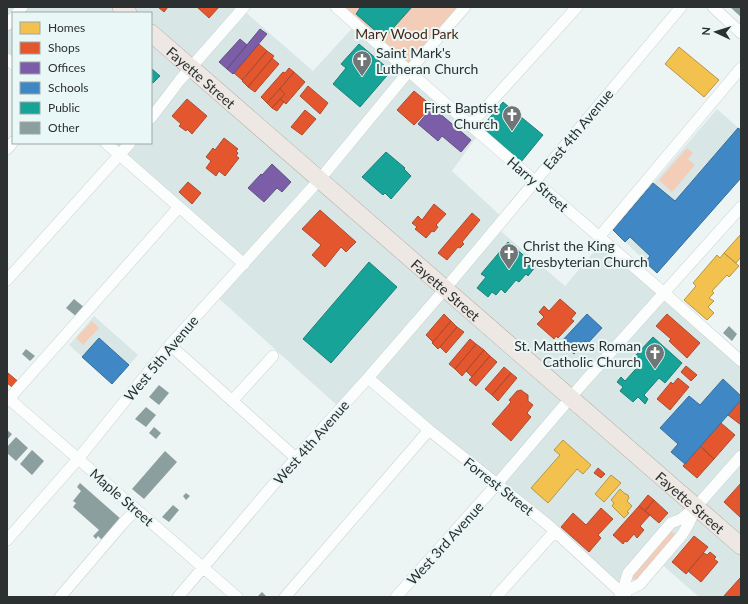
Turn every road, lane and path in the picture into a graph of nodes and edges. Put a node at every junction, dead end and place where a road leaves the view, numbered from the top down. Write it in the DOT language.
graph roads {
  1 [pos="244,7"];
  2 [pos="336,7"];
  3 [pos="465,7"];
  4 [pos="577,7"];
  5 [pos="681,7"];
  6 [pos="714,7"];
  7 [pos="741,33"];
  8 [pos="152,34"];
  9 [pos="191,68"];
  10 [pos="741,68"];
  11 [pos="409,71"];
  12 [pos="152,117"];
  13 [pos="470,125"];
  14 [pos="107,144"];
  15 [pos="129,144"];
  16 [pos="120,155"];
  17 [pos="320,179"];
  18 [pos="534,181"];
  19 [pos="180,207"];
  20 [pos="741,207"];
  21 [pos="599,237"];
  22 [pos="244,264"];
  23 [pos="7,280"];
  24 [pos="445,288"];
  25 [pos="663,292"];
  26 [pos="170,345"];
  27 [pos="273,356"];
  28 [pos="741,361"];
  29 [pos="368,378"];
  30 [pos="570,397"];
  31 [pos="8,399"];
  32 [pos="232,401"];
  33 [pos="429,430"];
  34 [pos="741,456"];
  35 [pos="296,458"];
  36 [pos="78,459"];
  37 [pos="497,484"];
  38 [pos="696,507"];
  39 [pos="136,510"];
  40 [pos="555,531"];
  41 [pos="7,540"];
  42 [pos="741,546"];
  43 [pos="203,568"];
  44 [pos="622,596"];
  45 [pos="60,597"];
  46 [pos="178,597"];
  47 [pos="237,597"];
  48 [pos="285,597"];
  49 [pos="396,597"];
  50 [pos="496,597"];
  1 -- 9 [label="street"];
  2 -- 11 [label="street, Harry Street"];
  3 -- 11 [label="street, West 5th Avenue"];
  4 -- 13 [label="street"];
  5 -- 18 [label="street, East 4th Avenue"];
  6 -- 7 [label="street"];
  8 -- 9 [label="main road, Fayette Street"];
  9 -- 12 [label="street"];
  9 -- 17 [label="main road, Fayette Street"];
  10 -- 21 [label="street"];
  11 -- 13 [label="street, Harry Street"];
  11 -- 17 [label="street, West 5th Avenue"];
  13 -- 18 [label="street, Harry Street"];
  14 -- 16 [label="street"];
  15 -- 16 [label="street"];
  16 -- 19 [label="street"];
  16 -- 23 [label="street"];
  17 -- 22 [label="street, West 5th Avenue"];
  17 -- 24 [label="main road, Fayette Street"];
  18 -- 21 [label="street, Harry Street"];
  18 -- 24 [label="street, East 4th Avenue"];
  19 -- 22 [label="street"];
  19 -- 31 [label="street"];
  20 -- 25 [label="street, West 3rd Avenue"];
  21 -- 25 [label="street, Harry Street"];
  22 -- 26 [label="street, West 5th Avenue"];
  24 -- 29 [label="street, West 4th Avenue"];
  24 -- 30 [label="main road, Fayette Street"];
  25 -- 28 [label="street, Harry Street"];
  25 -- 30 [label="street, West 3rd Avenue"];
  26 -- 32 [label="street"];
  26 -- 36 [label="street, West 5th Avenue"];
  27 -- 32 [label="street"];
  29 -- 33 [label="street, Forrest Street"];
  29 -- 35 [label="street, West 4th Avenue"];
  30 -- 37 [label="street, West 3rd Avenue"];
  30 -- 38 [label="main road, Fayette Street"];
  31 -- 36 [label="street, Maple Street"];
  32 -- 35 [label="street"];
  33 -- 37 [label="street, Forrest Street"];
  33 -- 48 [label="street"];
  34 -- 38 [label="street"];
  35 -- 43 [label="street, West 4th Avenue"];
  36 -- 39 [label="street, Maple Street"];
  36 -- 41 [label="street, West 5th Avenue"];
  37 -- 40 [label="street, Forrest Street"];
  37 -- 49 [label="street, West 3rd Avenue"];
  38 -- 42 [label="main road, Fayette Street"];
  38 -- 44 [label="street"];
  38 -- 44 [label="street"];
  39 -- 43 [label="street, Maple Street"];
  39 -- 45 [label="street"];
  40 -- 44 [label="street, Forrest Street"];
  40 -- 50 [label="street"];
  43 -- 46 [label="street, West 4th Avenue"];
  43 -- 47 [label="street, Maple Street"];
}
